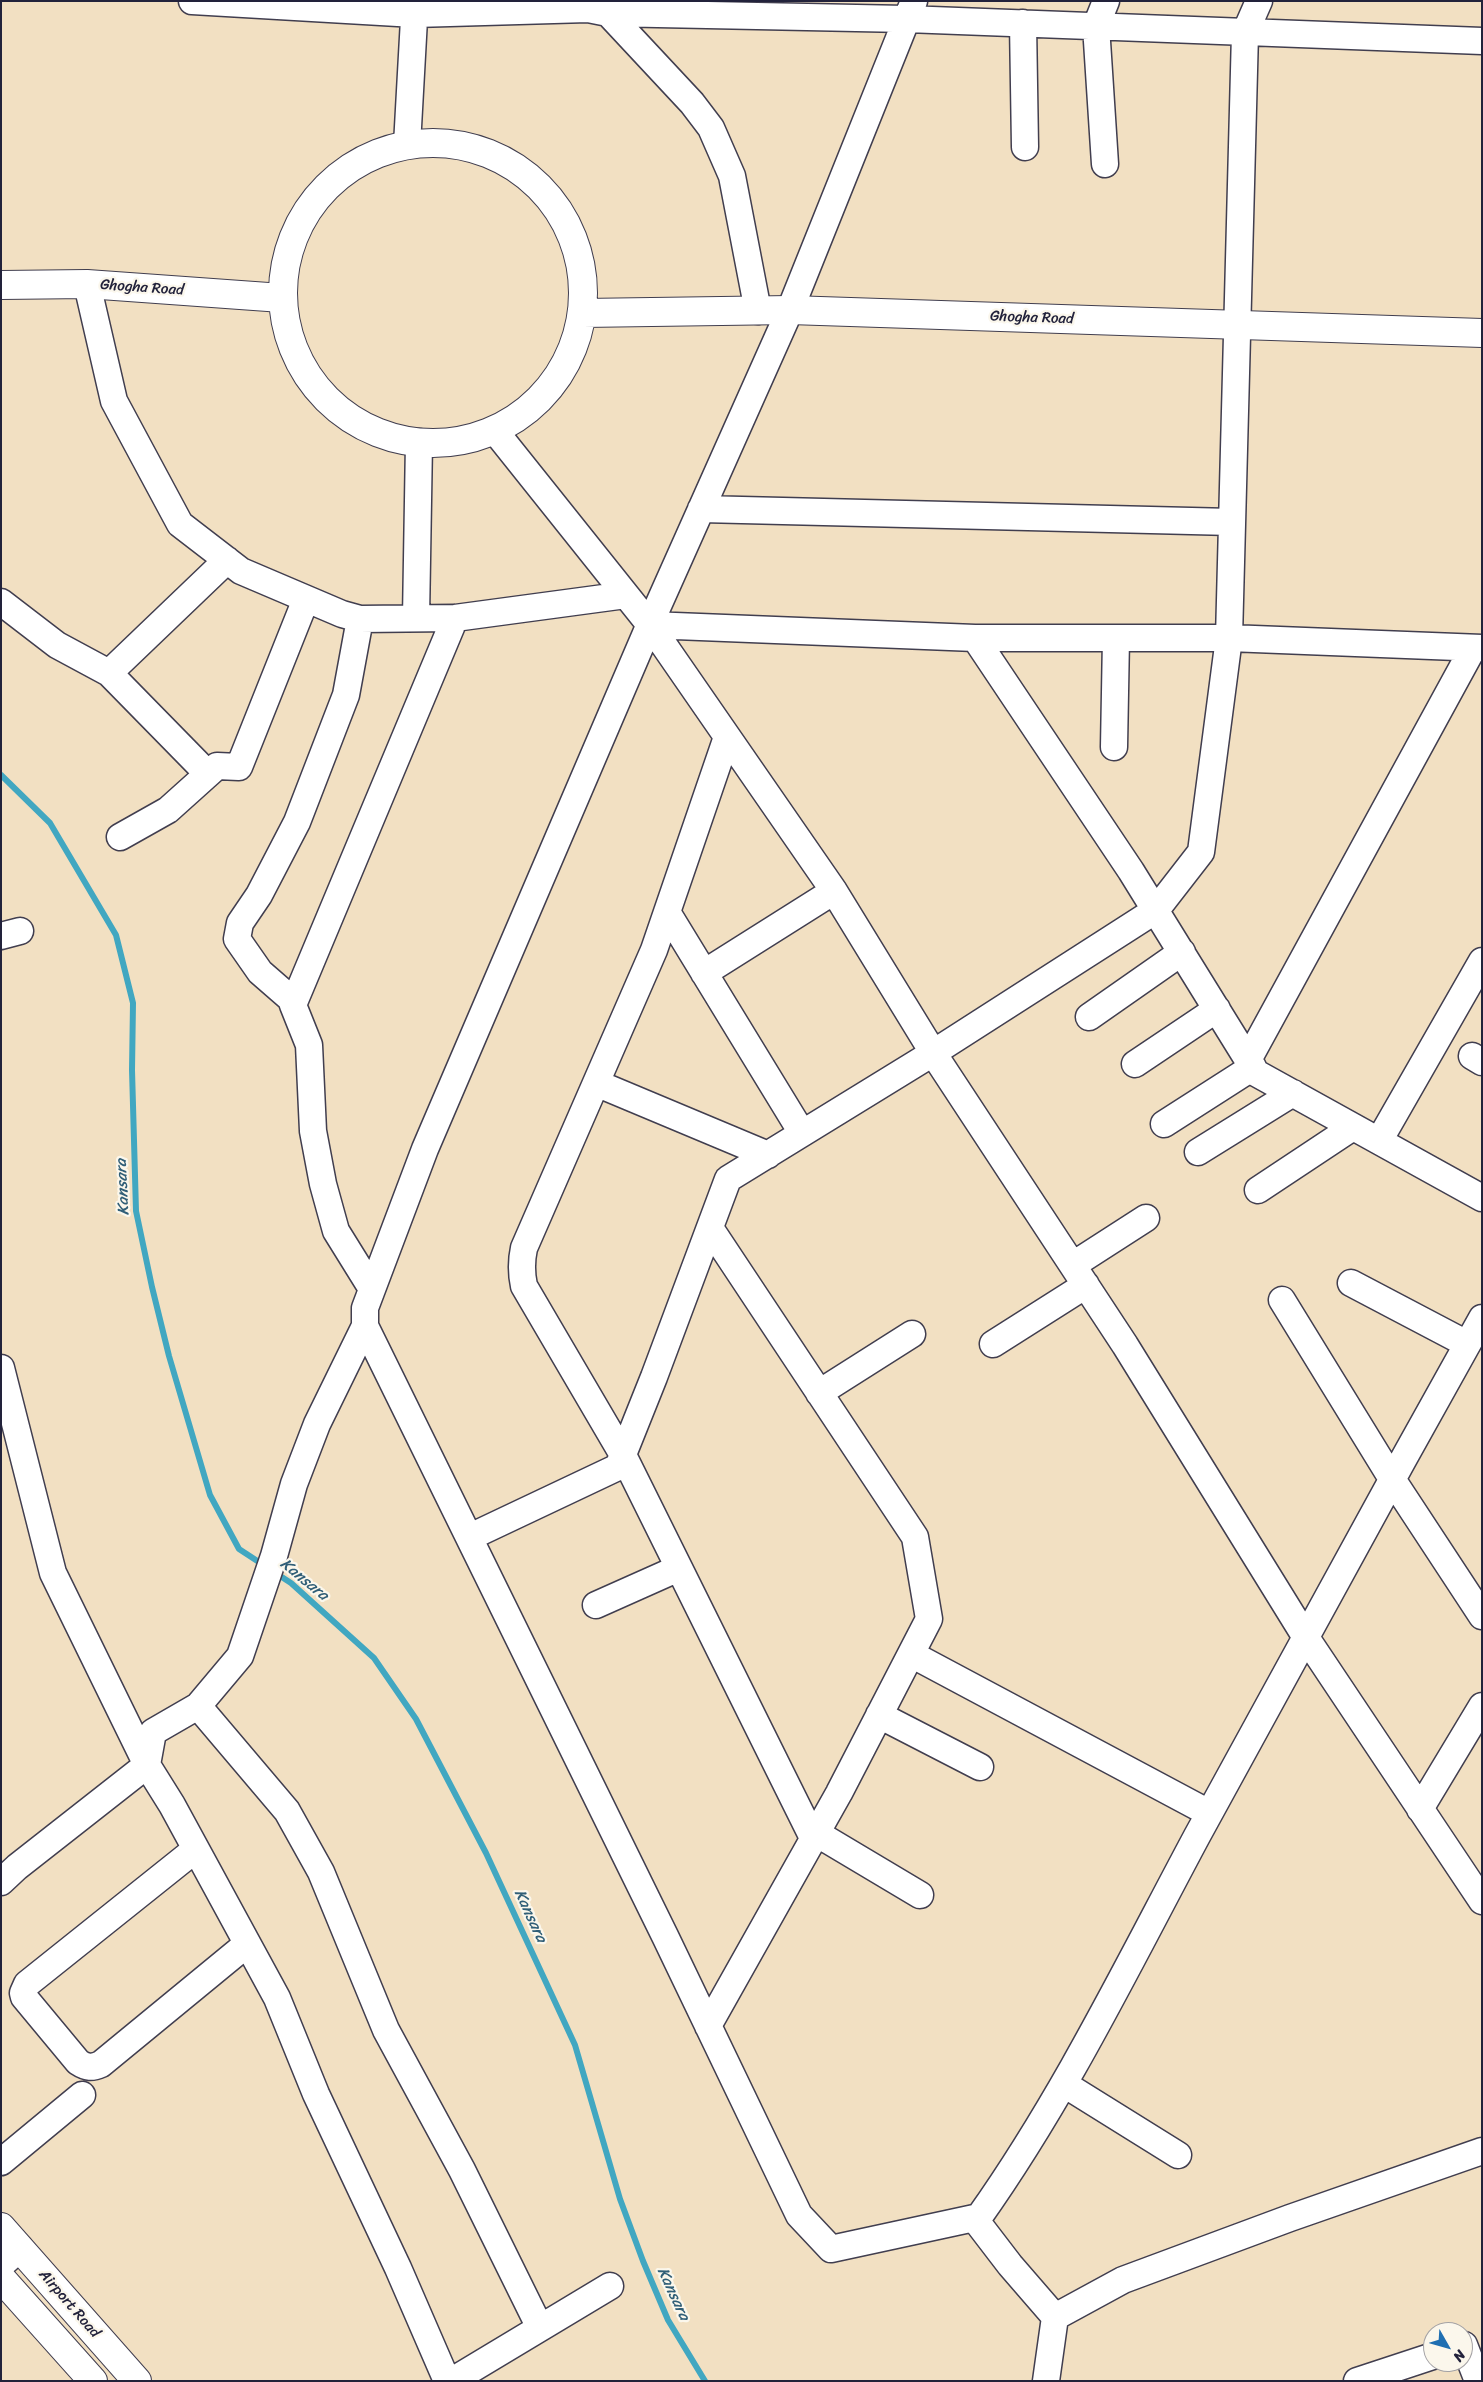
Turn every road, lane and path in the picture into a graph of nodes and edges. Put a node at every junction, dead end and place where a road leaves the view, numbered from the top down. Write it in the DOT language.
graph roads {
  1 [pos="192,1"];
  2 [pos="1106,1"];
  3 [pos="1259,1"];
  4 [pos="415,8"];
  5 [pos="596,8"];
  6 [pos="740,8"];
  7 [pos="910,10"];
  8 [pos="1023,23"];
  9 [pos="1096,26"];
  10 [pos="1245,32"];
  11 [pos="1482,40"];
  12 [pos="407,145"];
  13 [pos="1025,147"];
  14 [pos="1105,164"];
  15 [pos="87,284"];
  16 [pos="1,285"];
  17 [pos="282,298"];
  18 [pos="758,310"];
  19 [pos="790,310"];
  20 [pos="582,313"];
  21 [pos="1237,325"];
  22 [pos="1482,333"];
  23 [pos="495,431"];
  24 [pos="419,442"];
  25 [pos="701,508"];
  26 [pos="1232,522"];
  27 [pos="227,560"];
  28 [pos="626,595"];
  29 [pos="306,599"];
  30 [pos="1,602"];
  31 [pos="416,618"];
  32 [pos="455,618"];
  33 [pos="360,619"];
  34 [pos="650,625"];
  35 [pos="976,638"];
  36 [pos="1116,638"];
  37 [pos="1229,638"];
  38 [pos="1477,648"];
  39 [pos="109,674"];
  40 [pos="727,737"];
  41 [pos="1114,747"];
  42 [pos="208,774"];
  43 [pos="120,837"];
  44 [pos="834,891"];
  45 [pos="1156,910"];
  46 [pos="667,912"];
  47 [pos="1182,952"];
  48 [pos="1482,961"];
  49 [pos="704,973"];
  50 [pos="293,1005"];
  51 [pos="1217,1009"];
  52 [pos="1089,1017"];
  53 [pos="933,1054"];
  54 [pos="1135,1064"];
  55 [pos="1251,1064"];
  56 [pos="596,1083"];
  57 [pos="1293,1093"];
  58 [pos="1164,1124"];
  59 [pos="1353,1126"];
  60 [pos="802,1134"];
  61 [pos="1379,1141"];
  62 [pos="1198,1152"];
  63 [pos="768,1155"];
  64 [pos="1258,1190"];
  65 [pos="1482,1198"];
  66 [pos="1146,1218"];
  67 [pos="710,1228"];
  68 [pos="1080,1275"];
  69 [pos="1352,1283"];
  70 [pos="372,1289"];
  71 [pos="1282,1300"];
  72 [pos="1482,1318"];
  73 [pos="365,1326"];
  74 [pos="912,1334"];
  75 [pos="993,1344"];
  76 [pos="1467,1344"];
  77 [pos="1,1368"];
  78 [pos="819,1393"];
  79 [pos="623,1455"];
  80 [pos="1392,1479"];
  81 [pos="470,1537"];
  82 [pos="679,1568"];
  83 [pos="596,1605"];
  84 [pos="1482,1616"];
  85 [pos="1304,1636"];
  86 [pos="910,1654"];
  87 [pos="198,1706"];
  88 [pos="1482,1706"];
  89 [pos="879,1715"];
  90 [pos="146,1765"];
  91 [pos="980,1767"];
  92 [pos="1420,1809"];
  93 [pos="1210,1813"];
  94 [pos="815,1836"];
  95 [pos="196,1849"];
  96 [pos="1474,1875"];
  97 [pos="1,1882"];
  98 [pos="920,1895"];
  99 [pos="1482,1901"];
  100 [pos="247,1944"];
  101 [pos="708,2026"];
  102 [pos="1064,2084"];
  103 [pos="82,2095"];
  104 [pos="1482,2151"];
  105 [pos="1178,2155"];
  106 [pos="1,2162"];
  107 [pos="974,2218"];
  108 [pos="1,2226"];
  109 [pos="11,2256"];
  110 [pos="1,2278"];
  111 [pos="610,2286"];
  112 [pos="1055,2317"];
  113 [pos="540,2328"];
  114 [pos="1473,2358"];
  115 [pos="1423,2361"];
  116 [pos="1397,2375"];
  117 [pos="93,2381"];
  118 [pos="137,2381"];
  119 [pos="447,2381"];
  120 [pos="452,2381"];
  121 [pos="1046,2381"];
  122 [pos="1358,2381"];
  123 [pos="1478,2381"];
  1 -- 4 [label="street"];
  2 -- 9 [label="street"];
  3 -- 10 [label="street"];
  4 -- 5 [label="street"];
  4 -- 12 [label="street"];
  5 -- 6 [label="street"];
  5 -- 18 [label="street"];
  6 -- 7 [label="street"];
  7 -- 8 [label="street"];
  7 -- 19 [label="street"];
  8 -- 9 [label="street"];
  8 -- 13 [label="street"];
  9 -- 10 [label="street"];
  9 -- 14 [label="street"];
  10 -- 11 [label="street"];
  10 -- 21 [label="street"];
  12 -- 17 [label="main road"];
  12 -- 20 [label="main road"];
  15 -- 16 [label="main road, Ghogha Road"];
  15 -- 17 [label="main road, Ghogha Road"];
  15 -- 27 [label="street"];
  17 -- 24 [label="main road"];
  18 -- 19 [label="main road, Ghogha Road"];
  18 -- 20 [label="main road, Ghogha Road"];
  19 -- 21 [label="main road, Ghogha Road"];
  19 -- 25 [label="street"];
  20 -- 23 [label="main road"];
  21 -- 22 [label="main road, Ghogha Road"];
  21 -- 26 [label="street"];
  23 -- 24 [label="main road"];
  23 -- 28 [label="street"];
  24 -- 31 [label="street"];
  25 -- 26 [label="street"];
  25 -- 34 [label="street"];
  26 -- 37 [label="street"];
  27 -- 29 [label="street"];
  27 -- 39 [label="street"];
  28 -- 32 [label="street"];
  28 -- 34 [label="street"];
  29 -- 33 [label="street"];
  29 -- 42 [label="street"];
  30 -- 39 [label="street"];
  31 -- 32 [label="street"];
  31 -- 33 [label="street"];
  32 -- 50 [label="street"];
  33 -- 50 [label="street"];
  34 -- 35 [label="street"];
  34 -- 40 [label="street"];
  34 -- 70 [label="street"];
  35 -- 36 [label="street"];
  35 -- 45 [label="street"];
  36 -- 37 [label="street"];
  36 -- 41 [label="street"];
  37 -- 38 [label="street"];
  37 -- 45 [label="street"];
  38 -- 55 [label="street"];
  39 -- 42 [label="street"];
  40 -- 44 [label="street"];
  40 -- 46 [label="street"];
  42 -- 43 [label="street"];
  44 -- 49 [label="street"];
  44 -- 53 [label="street"];
  45 -- 47 [label="street"];
  45 -- 53 [label="street"];
  46 -- 49 [label="street"];
  46 -- 56 [label="street"];
  47 -- 51 [label="street"];
  47 -- 52 [label="street"];
  48 -- 61 [label="street"];
  49 -- 60 [label="street"];
  50 -- 70 [label="street"];
  51 -- 54 [label="street"];
  51 -- 55 [label="street"];
  53 -- 60 [label="street"];
  53 -- 68 [label="street"];
  55 -- 57 [label="street"];
  55 -- 58 [label="street"];
  56 -- 63 [label="street"];
  56 -- 79 [label="street"];
  57 -- 59 [label="street"];
  57 -- 62 [label="street"];
  59 -- 61 [label="street"];
  59 -- 64 [label="street"];
  60 -- 63 [label="street"];
  61 -- 65 [label="street"];
  63 -- 67 [label="street"];
  66 -- 68 [label="street"];
  67 -- 78 [label="street"];
  67 -- 79 [label="street"];
  68 -- 75 [label="street"];
  68 -- 85 [label="street"];
  69 -- 76 [label="street"];
  70 -- 73 [label="street"];
  71 -- 80 [label="street"];
  72 -- 76 [label="street"];
  73 -- 81 [label="street"];
  73 -- 87 [label="street"];
  74 -- 78 [label="street"];
  76 -- 80 [label="street"];
  77 -- 90 [label="street"];
  78 -- 86 [label="street"];
  79 -- 81 [label="street"];
  79 -- 82 [label="street"];
  80 -- 84 [label="street"];
  80 -- 85 [label="street"];
  81 -- 101 [label="street"];
  82 -- 83 [label="street"];
  82 -- 94 [label="street"];
  85 -- 92 [label="street"];
  85 -- 93 [label="street"];
  86 -- 89 [label="street"];
  86 -- 93 [label="street"];
  87 -- 90 [label="street"];
  87 -- 113 [label="street"];
  88 -- 92 [label="street"];
  89 -- 91 [label="street"];
  89 -- 94 [label="street"];
  90 -- 95 [label="street"];
  90 -- 97 [label="street"];
  92 -- 96 [label="street"];
  93 -- 102 [label="street"];
  94 -- 98 [label="street"];
  94 -- 101 [label="street"];
  95 -- 100 [label="street"];
  95 -- 100 [label="street"];
  96 -- 99 [label="street"];
  100 -- 119 [label="street"];
  101 -- 107 [label="street"];
  102 -- 105 [label="street"];
  102 -- 107 [label="street"];
  103 -- 106 [label="street"];
  104 -- 112 [label="street"];
  107 -- 112 [label="street"];
  108 -- 109 [label="main road, Airport Road"];
  109 -- 118 [label="main road, Airport Road"];
  110 -- 117 [label="main road"];
  111 -- 113 [label="street"];
  112 -- 121 [label="street"];
  113 -- 120 [label="street"];
  114 -- 123 [label="street"];
  115 -- 116 [label="street"];
  116 -- 122 [label="street"];
}
